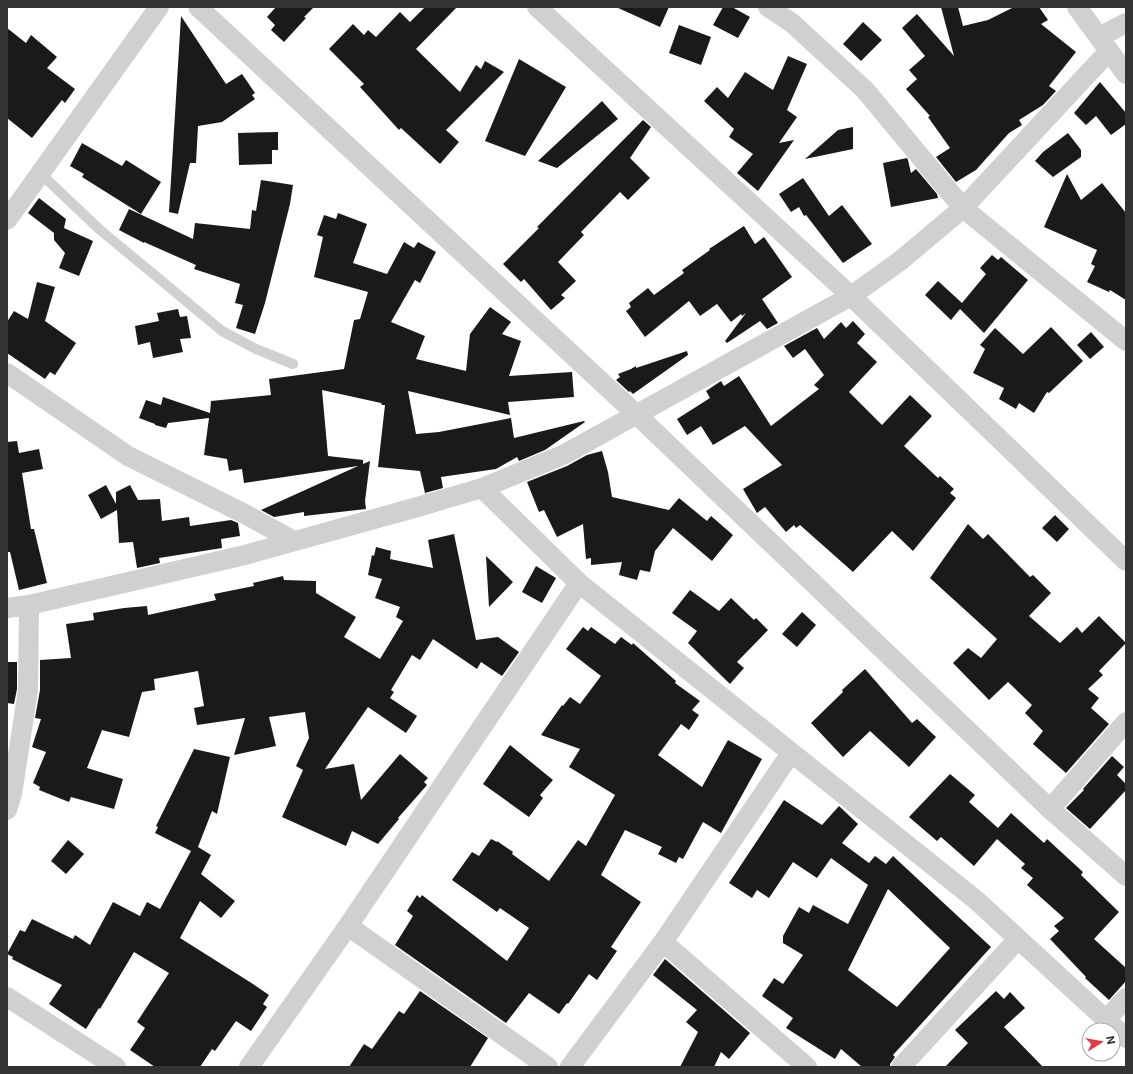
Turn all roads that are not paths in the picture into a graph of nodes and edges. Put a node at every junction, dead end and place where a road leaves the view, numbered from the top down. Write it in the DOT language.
graph roads {
  1 [pos="159,7"];
  2 [pos="198,7"];
  3 [pos="537,7"];
  4 [pos="768,7"];
  5 [pos="1077,7"];
  6 [pos="1126,23"];
  7 [pos="1104,44"];
  8 [pos="1126,74"];
  9 [pos="40,173"];
  10 [pos="963,208"];
  11 [pos="7,220"];
  12 [pos="851,296"];
  13 [pos="1126,341"];
  14 [pos="293,364"];
  15 [pos="7,373"];
  16 [pos="636,414"];
  17 [pos="482,488"];
  18 [pos="294,541"];
  19 [pos="1126,561"];
  20 [pos="579,583"];
  21 [pos="29,605"];
  22 [pos="7,608"];
  23 [pos="1126,722"];
  24 [pos="791,753"];
  25 [pos="1050,809"];
  26 [pos="7,810"];
  27 [pos="1126,876"];
  28 [pos="348,926"];
  29 [pos="1018,939"];
  30 [pos="663,942"];
  31 [pos="7,997"];
  32 [pos="1126,998"];
  33 [pos="1106,1020"];
  34 [pos="1126,1038"];
  35 [pos="116,1067"];
  36 [pos="249,1067"];
  37 [pos="548,1067"];
  38 [pos="570,1067"];
  39 [pos="807,1067"];
  40 [pos="901,1067"];
  1 -- 9 [label="street"];
  2 -- 16 [label="street"];
  3 -- 12 [label="street"];
  4 -- 10 [label="street"];
  5 -- 7 [label="street"];
  6 -- 7 [label="street"];
  7 -- 8 [label="street"];
  7 -- 10 [label="street"];
  9 -- 11 [label="street"];
  9 -- 14 [label="lane"];
  10 -- 12 [label="street"];
  10 -- 13 [label="street"];
  12 -- 16 [label="street"];
  12 -- 19 [label="street"];
  15 -- 18 [label="street"];
  16 -- 17 [label="street"];
  16 -- 25 [label="street"];
  17 -- 18 [label="street"];
  17 -- 20 [label="street"];
  18 -- 21 [label="street"];
  20 -- 24 [label="street"];
  20 -- 28 [label="street"];
  21 -- 22 [label="street"];
  21 -- 26 [label="street"];
  23 -- 25 [label="street"];
  24 -- 29 [label="street"];
  24 -- 30 [label="street"];
  25 -- 27 [label="street"];
  28 -- 36 [label="street"];
  28 -- 37 [label="street"];
  29 -- 33 [label="street"];
  29 -- 40 [label="street"];
  30 -- 38 [label="street"];
  30 -- 39 [label="street"];
  31 -- 35 [label="street"];
  32 -- 33 [label="street"];
  33 -- 34 [label="street"];
}
